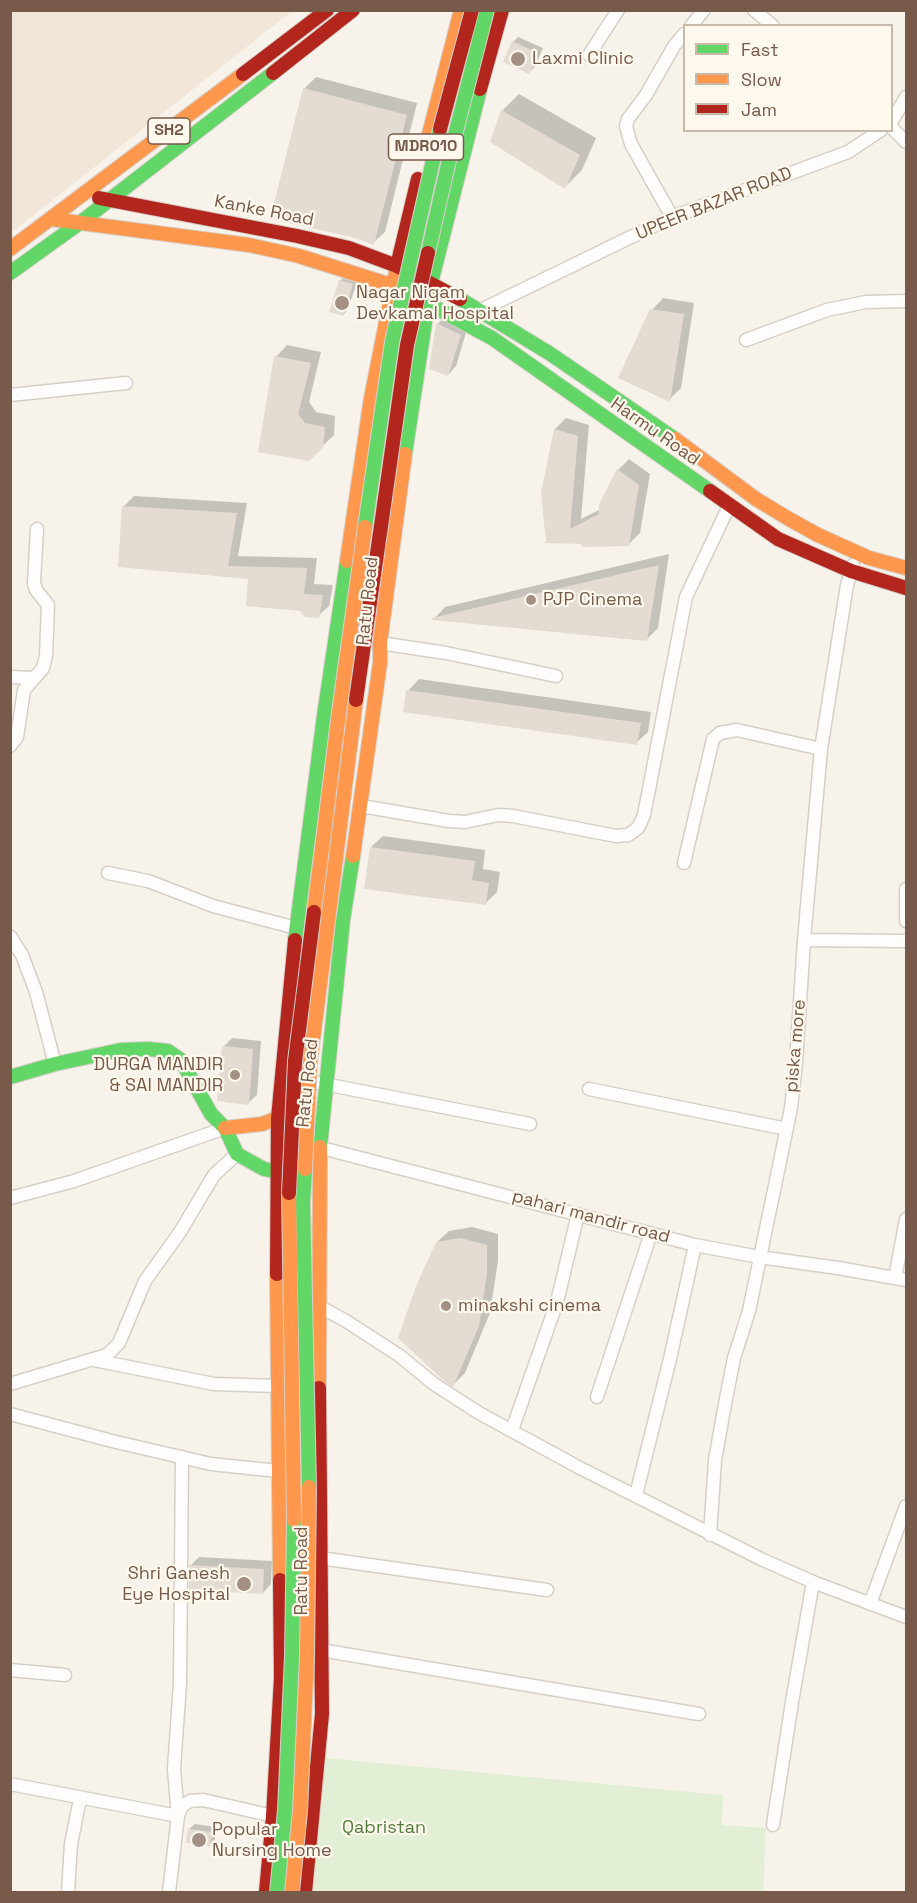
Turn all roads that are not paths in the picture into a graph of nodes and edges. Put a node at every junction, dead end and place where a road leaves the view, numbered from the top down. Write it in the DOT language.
graph roads {
  1 [pos="327,10"];
  2 [pos="353,10"];
  3 [pos="461,10"];
  4 [pos="472,10"];
  5 [pos="487,10"];
  6 [pos="502,10"];
  7 [pos="618,10"];
  8 [pos="704,10"];
  9 [pos="754,10"];
  10 [pos="694,24"];
  11 [pos="771,24"];
  12 [pos="683,35"];
  13 [pos="589,55"];
  14 [pos="906,97"];
  15 [pos="893,118"];
  16 [pos="893,130"];
  17 [pos="878,132"];
  18 [pos="906,142"];
  19 [pos="83,195"];
  20 [pos="110,200"];
  21 [pos="672,217"];
  22 [pos="51,219"];
  23 [pos="81,222"];
  24 [pos="10,249"];
  25 [pos="397,266"];
  26 [pos="10,273"];
  27 [pos="431,283"];
  28 [pos="393,285"];
  29 [pos="906,301"];
  30 [pos="428,303"];
  31 [pos="482,310"];
  32 [pos="746,340"];
  33 [pos="126,383"];
  34 [pos="10,395"];
  35 [pos="729,506"];
  36 [pos="37,529"];
  37 [pos="856,552"];
  38 [pos="906,568"];
  39 [pos="850,572"];
  40 [pos="906,588"];
  41 [pos="380,643"];
  42 [pos="10,676"];
  43 [pos="556,676"];
  44 [pos="34,678"];
  45 [pos="10,746"];
  46 [pos="821,749"];
  47 [pos="361,806"];
  48 [pos="684,863"];
  49 [pos="108,873"];
  50 [pos="906,889"];
  51 [pos="906,921"];
  52 [pos="296,927"];
  53 [pos="10,936"];
  54 [pos="804,940"];
  55 [pos="906,941"];
  56 [pos="54,1064"];
  57 [pos="10,1077"];
  58 [pos="282,1081"];
  59 [pos="326,1083"];
  60 [pos="589,1089"];
  61 [pos="278,1118"];
  62 [pos="530,1124"];
  63 [pos="225,1128"];
  64 [pos="787,1130"];
  65 [pos="278,1142"];
  66 [pos="320,1146"];
  67 [pos="237,1154"];
  68 [pos="278,1172"];
  69 [pos="10,1198"];
  70 [pos="578,1214"];
  71 [pos="906,1219"];
  72 [pos="651,1233"];
  73 [pos="695,1245"];
  74 [pos="759,1257"];
  75 [pos="901,1279"];
  76 [pos="277,1287"];
  77 [pos="318,1305"];
  78 [pos="93,1360"];
  79 [pos="10,1384"];
  80 [pos="278,1386"];
  81 [pos="597,1397"];
  82 [pos="10,1414"];
  83 [pos="512,1430"];
  84 [pos="182,1457"];
  85 [pos="278,1471"];
  86 [pos="636,1495"];
  87 [pos="906,1506"];
  88 [pos="710,1535"];
  89 [pos="320,1558"];
  90 [pos="813,1582"];
  91 [pos="547,1590"];
  92 [pos="870,1604"];
  93 [pos="906,1617"];
  94 [pos="321,1650"];
  95 [pos="10,1670"];
  96 [pos="65,1675"];
  97 [pos="699,1714"];
  98 [pos="10,1784"];
  99 [pos="80,1798"];
  100 [pos="178,1816"];
  101 [pos="273,1816"];
  102 [pos="773,1825"];
  103 [pos="68,1893"];
  104 [pos="169,1893"];
  105 [pos="266,1893"];
  106 [pos="277,1893"];
  107 [pos="292,1893"];
  108 [pos="305,1893"];
  1 -- 19 [label="main road, SH2"];
  2 -- 20 [label="main road, SH2"];
  3 -- 25 [label="main road, MDR010"];
  4 -- 106 [label="main road, bridge"];
  5 -- 107 [label="main road, bridge"];
  6 -- 27 [label="main road, MDR010"];
  7 -- 13 [label="street"];
  8 -- 10 [label="street"];
  9 -- 11 [label="street"];
  12 -- 21 [label="street"];
  14 -- 15 [label="street"];
  16 -- 18 [label="street"];
  17 -- 21 [label="street, UPEER BAZAR ROAD"];
  19 -- 20 [label="main road, Kanke Road"];
  19 -- 22 [label="main road, SH2"];
  20 -- 23 [label="main road, SH2"];
  20 -- 25 [label="main road, Kanke Road"];
  21 -- 31 [label="street, UPEER BAZAR ROAD"];
  22 -- 23 [label="main road, Kanke Road"];
  22 -- 24 [label="main road, SH2"];
  23 -- 26 [label="main road, SH2"];
  23 -- 28 [label="main road, Kanke Road"];
  25 -- 27 [label="main road, Kanke Road"];
  25 -- 28 [label="main road, MDR010"];
  27 -- 30 [label="main road, Ratu Road"];
  27 -- 31 [label="main road, Harmu Road"];
  28 -- 30 [label="main road, Harmu Road"];
  28 -- 52 [label="main road, Ratu Road"];
  29 -- 32 [label="street"];
  30 -- 35 [label="main road, Harmu Road"];
  30 -- 41 [label="main road, Ratu Road"];
  31 -- 37 [label="main road, Harmu Road"];
  33 -- 34 [label="street"];
  35 -- 39 [label="main road, Harmu Road"];
  35 -- 47 [label="street"];
  36 -- 44 [label="street"];
  37 -- 38 [label="main road, Harmu Road"];
  37 -- 39 [label="street, piska more"];
  39 -- 40 [label="main road, Harmu Road"];
  39 -- 46 [label="street, piska more"];
  41 -- 43 [label="street"];
  41 -- 47 [label="main road, Ratu Road"];
  42 -- 44 [label="street"];
  44 -- 45 [label="street"];
  46 -- 48 [label="street"];
  46 -- 54 [label="street, piska more"];
  47 -- 59 [label="main road, Ratu Road"];
  49 -- 52 [label="street"];
  50 -- 51 [label="street"];
  52 -- 58 [label="main road, Ratu Road"];
  53 -- 56 [label="street"];
  54 -- 55 [label="street"];
  54 -- 64 [label="street, piska more"];
  56 -- 57 [label="main road"];
  56 -- 63 [label="main road"];
  58 -- 59 [label="street"];
  58 -- 61 [label="main road, Ratu Road"];
  59 -- 62 [label="street"];
  59 -- 66 [label="main road, Ratu Road"];
  60 -- 64 [label="street"];
  61 -- 63 [label="main road"];
  61 -- 65 [label="main road, Ratu Road"];
  63 -- 67 [label="main road"];
  63 -- 69 [label="street"];
  64 -- 74 [label="street, piska more"];
  65 -- 66 [label="street, pahari mandir road"];
  65 -- 68 [label="main road, Ratu Road"];
  66 -- 70 [label="street, pahari mandir road"];
  66 -- 77 [label="main road, Ratu Road"];
  67 -- 68 [label="main road"];
  67 -- 78 [label="street"];
  68 -- 76 [label="main road, Ratu Road"];
  70 -- 72 [label="street, pahari mandir road"];
  70 -- 83 [label="street"];
  71 -- 75 [label="street"];
  72 -- 73 [label="street, pahari mandir road"];
  72 -- 81 [label="street"];
  73 -- 74 [label="street, pahari mandir road"];
  73 -- 86 [label="street"];
  74 -- 75 [label="street, pahari mandir road"];
  74 -- 88 [label="street, piska more"];
  76 -- 77 [label="street"];
  76 -- 80 [label="main road, Ratu Road"];
  77 -- 83 [label="street"];
  77 -- 89 [label="main road, Ratu Road"];
  78 -- 79 [label="street"];
  78 -- 80 [label="street"];
  80 -- 85 [label="main road, Ratu Road"];
  82 -- 84 [label="street"];
  83 -- 86 [label="street"];
  84 -- 85 [label="street"];
  84 -- 100 [label="street"];
  85 -- 101 [label="main road, Ratu Road"];
  86 -- 88 [label="street"];
  87 -- 92 [label="street"];
  88 -- 90 [label="street"];
  89 -- 91 [label="street"];
  89 -- 94 [label="main road, Ratu Road"];
  90 -- 92 [label="street"];
  90 -- 102 [label="street"];
  92 -- 93 [label="street"];
  94 -- 97 [label="street"];
  94 -- 108 [label="main road, Ratu Road"];
  95 -- 96 [label="street"];
  98 -- 99 [label="street"];
  99 -- 100 [label="street"];
  99 -- 103 [label="street"];
  100 -- 101 [label="street"];
  100 -- 104 [label="street"];
  101 -- 105 [label="main road, Ratu Road"];
}
